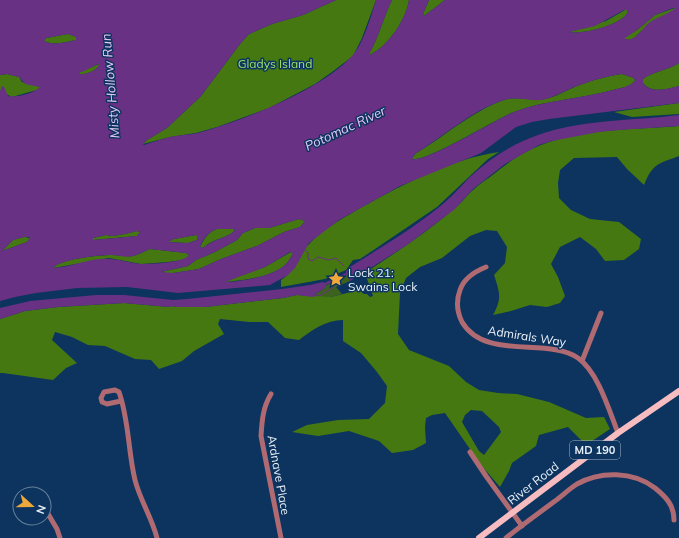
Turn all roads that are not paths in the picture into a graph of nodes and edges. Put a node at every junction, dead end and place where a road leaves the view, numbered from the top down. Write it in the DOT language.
graph roads {
  1 [pos="486,267"];
  2 [pos="601,313"];
  3 [pos="582,361"];
  4 [pos="679,391"];
  5 [pos="271,394"];
  6 [pos="121,401"];
  7 [pos="618,433"];
  8 [pos="470,452"];
  9 [pos="513,513"];
  10 [pos="674,520"];
  11 [pos="52,522"];
  12 [pos="522,526"];
  13 [pos="60,538"];
  14 [pos="157,538"];
  15 [pos="281,538"];
  16 [pos="479,538"];
  17 [pos="506,538"];
  1 -- 3 [label="street, Admirals Way"];
  2 -- 3 [label="street"];
  3 -- 7 [label="street, Admirals Way"];
  4 -- 7 [label="main road, River Road / MD 190"];
  5 -- 15 [label="street, Ardnave Place"];
  6 -- 14 [label="street"];
  7 -- 9 [label="main road, River Road / MD 190"];
  8 -- 9 [label="street"];
  9 -- 12 [label="street"];
  9 -- 16 [label="main road, River Road / MD 190"];
  10 -- 12 [label="street"];
  11 -- 13 [label="street"];
  12 -- 17 [label="street"];
}
